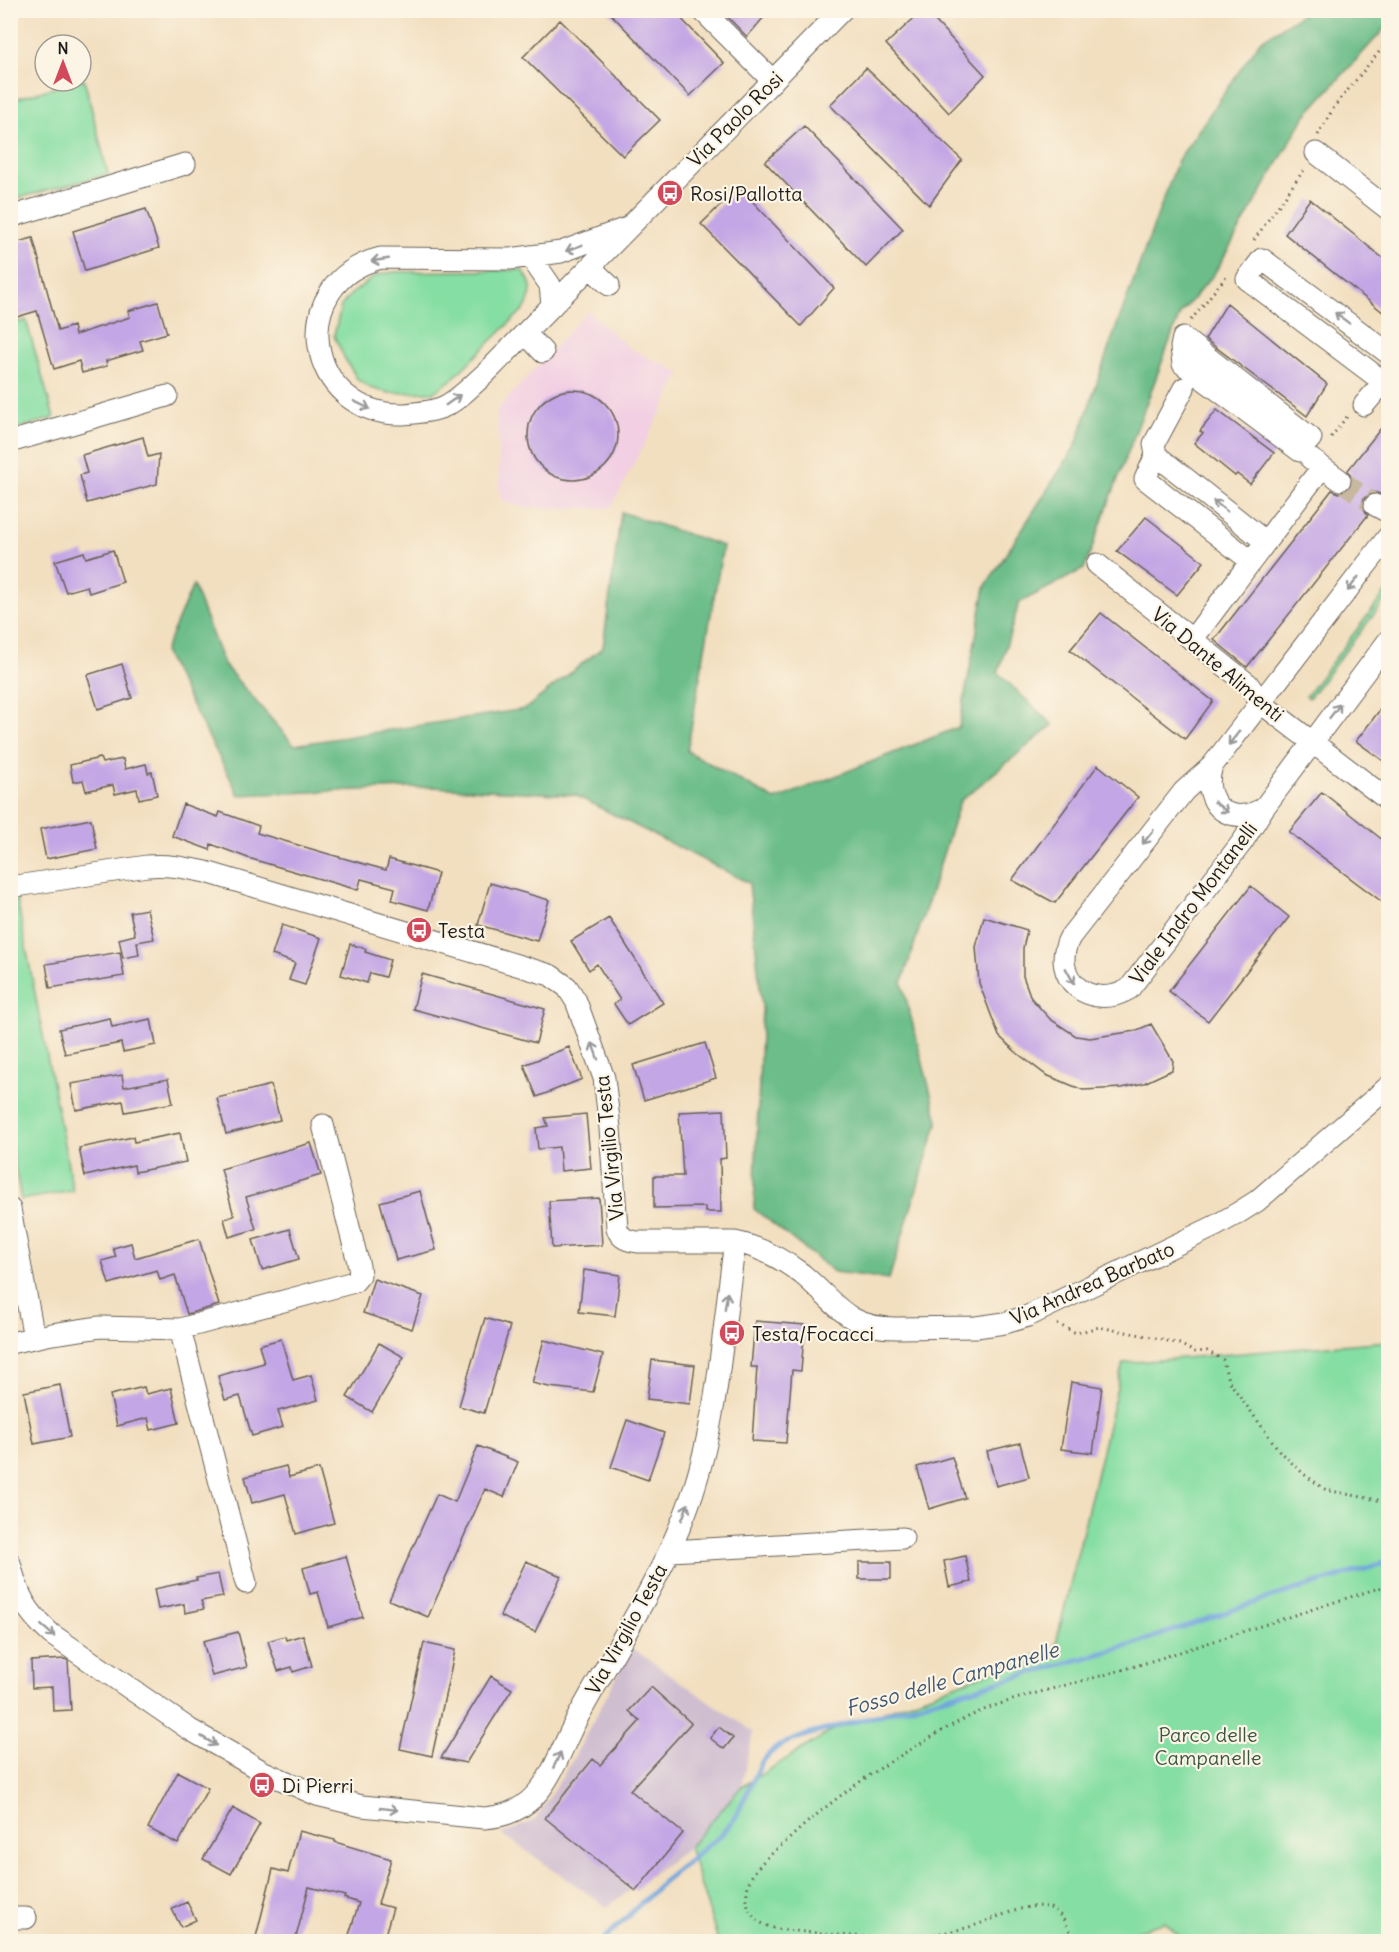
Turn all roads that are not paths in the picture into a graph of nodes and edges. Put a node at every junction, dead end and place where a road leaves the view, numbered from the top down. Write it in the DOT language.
graph roads {
  1 [pos="702,10"];
  2 [pos="842,10"];
  3 [pos="773,81"];
  4 [pos="1316,153"];
  5 [pos="185,164"];
  6 [pos="1389,209"];
  7 [pos="10,217"];
  8 [pos="629,227"];
  9 [pos="530,256"];
  10 [pos="590,267"];
  11 [pos="609,285"];
  12 [pos="552,306"];
  13 [pos="525,333"];
  14 [pos="543,352"];
  15 [pos="1389,353"];
  16 [pos="1215,376"];
  17 [pos="1387,380"];
  18 [pos="1184,388"];
  19 [pos="166,396"];
  20 [pos="1364,405"];
  21 [pos="10,442"];
  22 [pos="1156,456"];
  23 [pos="1312,459"];
  24 [pos="1340,480"];
  25 [pos="1389,537"];
  26 [pos="1266,542"];
  27 [pos="1251,561"];
  28 [pos="1097,564"];
  29 [pos="1192,640"];
  30 [pos="1389,641"];
  31 [pos="1261,703"];
  32 [pos="1312,742"];
  33 [pos="1212,766"];
  34 [pos="1389,800"];
  35 [pos="1263,809"];
  36 [pos="10,887"];
  37 [pos="1389,1088"];
  38 [pos="323,1125"];
  39 [pos="10,1209"];
  40 [pos="735,1242"];
  41 [pos="180,1329"];
  42 [pos="34,1338"];
  43 [pos="10,1343"];
  44 [pos="903,1538"];
  45 [pos="669,1551"];
  46 [pos="10,1563"];
  47 [pos="246,1583"];
  1 -- 3 [label="street"];
  2 -- 3 [label="street, Via Paolo Rosi"];
  3 -- 8 [label="street, Via Paolo Rosi"];
  4 -- 6 [label="street"];
  5 -- 7 [label="street"];
  8 -- 9 [label="street, one-way"];
  8 -- 10 [label="street, Via Paolo Rosi"];
  9 -- 12 [label="street"];
  9 -- 13 [label="street, one-way"];
  10 -- 11 [label="street"];
  10 -- 12 [label="street, Via Paolo Rosi"];
  12 -- 13 [label="street"];
  13 -- 14 [label="street"];
  15 -- 17 [label="street, one-way"];
  16 -- 23 [label="street"];
  17 -- 20 [label="street"];
  18 -- 22 [label="street"];
  19 -- 21 [label="street"];
  26 -- 22 [label="street, one-way"];
  22 -- 27 [label="street"];
  23 -- 24 [label="street"];
  23 -- 26 [label="street"];
  25 -- 31 [label="street, Viale Indro Montanelli, one-way"];
  26 -- 27 [label="street"];
  27 -- 29 [label="street"];
  28 -- 29 [label="street, Via Dante Alimenti"];
  29 -- 31 [label="street, Via Dante Alimenti"];
  32 -- 30 [label="street, Viale Indro Montanelli, one-way"];
  31 -- 32 [label="street, Via Dante Alimenti"];
  31 -- 33 [label="street, Viale Indro Montanelli, one-way"];
  32 -- 34 [label="street, Via Dante Alimenti"];
  32 -- 35 [label="street, Viale Indro Montanelli"];
  33 -- 35 [label="street, Viale Indro Montanelli, one-way"];
  33 -- 35 [label="street, Viale Indro Montanelli, one-way"];
  40 -- 36 [label="street, Via Virgilio Testa, one-way"];
  37 -- 40 [label="street, Via Andrea Barbato"];
  38 -- 41 [label="street"];
  39 -- 42 [label="street"];
  45 -- 40 [label="street, Via Virgilio Testa, one-way"];
  41 -- 42 [label="street"];
  41 -- 47 [label="street"];
  42 -- 43 [label="street"];
  44 -- 45 [label="street"];
  46 -- 45 [label="street, Via Virgilio Testa, one-way"];
}
